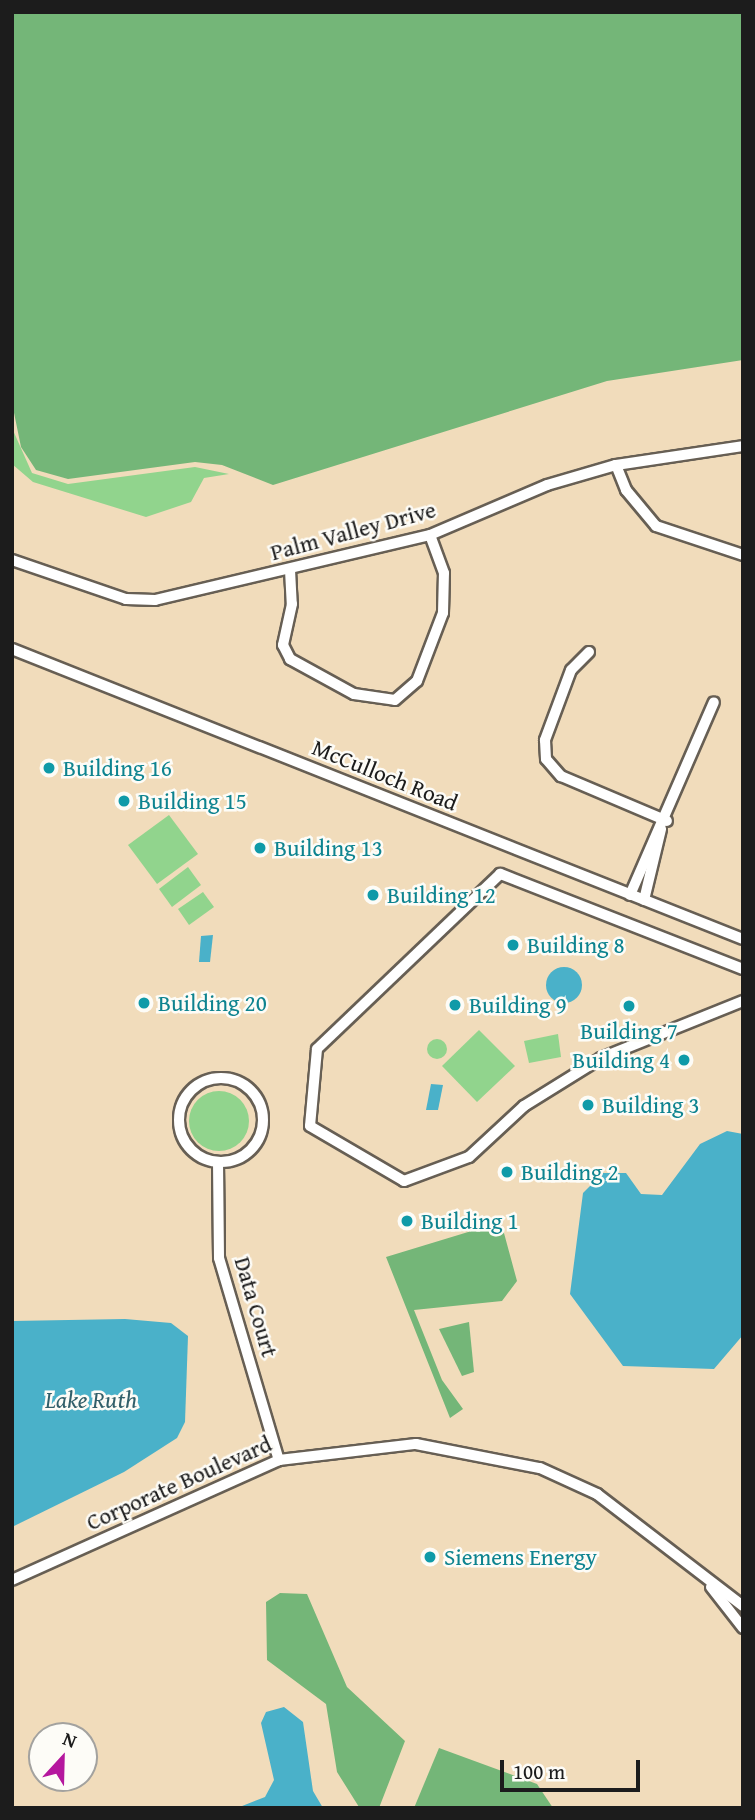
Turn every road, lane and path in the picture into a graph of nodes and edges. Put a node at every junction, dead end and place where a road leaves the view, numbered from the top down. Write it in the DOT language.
graph roads {
  1 [pos="743,446"];
  2 [pos="616,465"];
  3 [pos="430,535"];
  4 [pos="743,555"];
  5 [pos="12,560"];
  6 [pos="290,570"];
  7 [pos="12,649"];
  8 [pos="589,652"];
  9 [pos="715,702"];
  10 [pos="664,825"];
  11 [pos="644,860"];
  12 [pos="656,864"];
  13 [pos="630,895"];
  14 [pos="645,901"];
  15 [pos="743,939"];
  16 [pos="743,969"];
  17 [pos="743,1001"];
  18 [pos="218,1162"];
  19 [pos="279,1460"];
  20 [pos="12,1580"];
  21 [pos="708,1582"];
  22 [pos="743,1606"];
  23 [pos="743,1628"];
  1 -- 2 [label="street, Palm Valley Drive"];
  2 -- 3 [label="street, Palm Valley Drive"];
  2 -- 4 [label="street"];
  3 -- 6 [label="street, Palm Valley Drive"];
  3 -- 6 [label="street"];
  5 -- 6 [label="street, Palm Valley Drive"];
  7 -- 13 [label="street, McCulloch Road"];
  8 -- 10 [label="street"];
  9 -- 10 [label="street"];
  10 -- 11 [label="street"];
  10 -- 12 [label="street"];
  11 -- 12 [label="street"];
  11 -- 13 [label="street"];
  12 -- 14 [label="street"];
  13 -- 14 [label="street, McCulloch Road"];
  14 -- 15 [label="street, McCulloch Road"];
  16 -- 17 [label="street"];
  18 -- 18 [label="street"];
  18 -- 19 [label="street, Data Court"];
  19 -- 20 [label="street, Corporate Boulevard"];
  19 -- 21 [label="street, Corporate Boulevard"];
  21 -- 22 [label="street, Corporate Boulevard"];
  21 -- 23 [label="street, Corporate Boulevard"];
}
